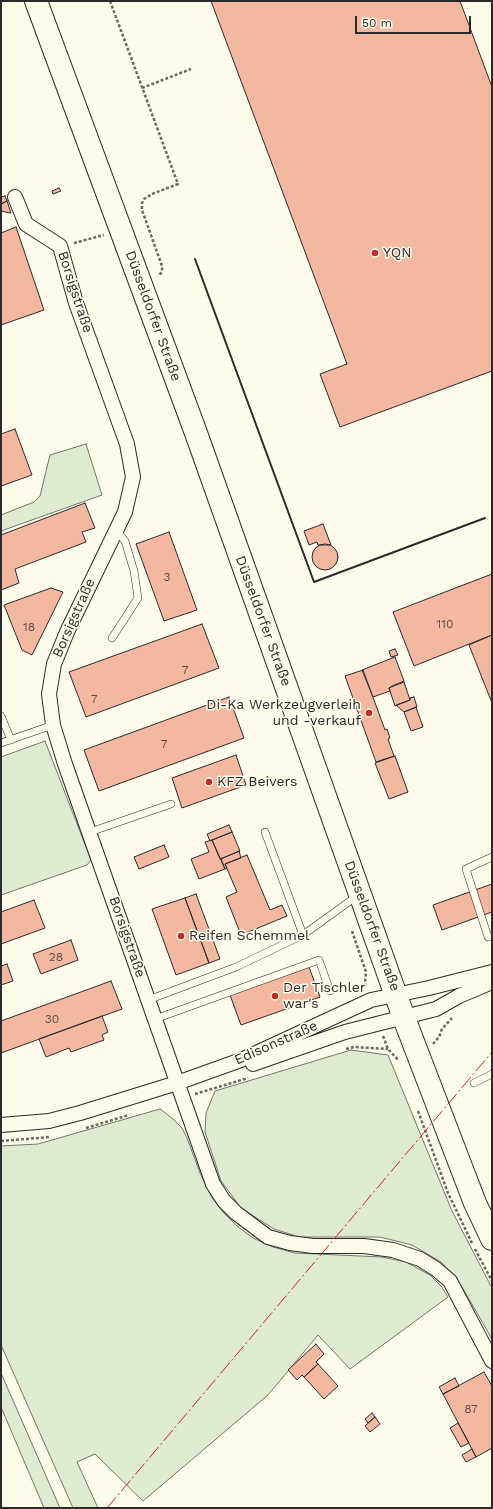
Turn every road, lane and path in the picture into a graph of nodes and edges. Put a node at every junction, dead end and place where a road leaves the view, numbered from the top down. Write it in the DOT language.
graph roads {
  1 [pos="36,1"];
  2 [pos="110,1"];
  3 [pos="191,69"];
  4 [pos="142,88"];
  5 [pos="15,197"];
  6 [pos="106,234"];
  7 [pos="60,246"];
  8 [pos="141,282"];
  9 [pos="116,530"];
  10 [pos="112,638"];
  11 [pos="1,716"];
  12 [pos="54,725"];
  13 [pos="11,740"];
  14 [pos="1,743"];
  15 [pos="171,804"];
  16 [pos="90,832"];
  17 [pos="265,832"];
  18 [pos="492,856"];
  19 [pos="360,893"];
  20 [pos="343,907"];
  21 [pos="304,935"];
  22 [pos="492,937"];
  23 [pos="492,972"];
  24 [pos="492,982"];
  25 [pos="330,990"];
  26 [pos="396,994"];
  27 [pos="148,1000"];
  28 [pos="371,1000"];
  29 [pos="455,1014"];
  30 [pos="404,1018"];
  31 [pos="155,1019"];
  32 [pos="378,1023"];
  33 [pos="388,1049"];
  34 [pos="407,1054"];
  35 [pos="492,1074"];
  36 [pos="177,1083"];
  37 [pos="474,1084"];
  38 [pos="1,1125"];
  39 [pos="492,1239"];
  40 [pos="492,1361"];
  1 -- 8 [label="main road, Düsseldorfer Straße"];
  2 -- 4 [label="path"];
  3 -- 4 [label="path"];
  4 -- 8 [label="path"];
  5 -- 7 [label="street, Borsigstraße"];
  6 -- 7 [label="path"];
  7 -- 9 [label="street, Borsigstraße"];
  8 -- 19 [label="main road, Düsseldorfer Straße"];
  9 -- 10 [label="lane"];
  9 -- 12 [label="street, Borsigstraße"];
  11 -- 13 [label="lane"];
  12 -- 13 [label="lane"];
  12 -- 16 [label="street, Borsigstraße"];
  13 -- 14 [label="lane"];
  15 -- 16 [label="lane"];
  16 -- 27 [label="street, Borsigstraße"];
  17 -- 21 [label="lane"];
  18 -- 22 [label="lane"];
  19 -- 20 [label="lane"];
  19 -- 26 [label="main road, Düsseldorfer Straße"];
  20 -- 21 [label="lane"];
  20 -- 28 [label="path"];
  21 -- 27 [label="lane"];
  23 -- 26 [label="street, Edisonstraße"];
  24 -- 30 [label="street, Edisonstraße"];
  25 -- 31 [label="lane"];
  26 -- 28 [label="street, Edisonstraße"];
  26 -- 30 [label="main road, Düsseldorfer Straße"];
  27 -- 31 [label="street, Borsigstraße"];
  28 -- 36 [label="street, Edisonstraße"];
  29 -- 34 [label="path"];
  30 -- 32 [label="street, Edisonstraße"];
  30 -- 34 [label="main road, Düsseldorfer Straße"];
  31 -- 36 [label="street, Borsigstraße"];
  32 -- 33 [label="path"];
  32 -- 36 [label="street, Edisonstraße"];
  34 -- 39 [label="main road, Düsseldorfer Straße"];
  35 -- 37 [label="lane"];
  36 -- 38 [label="street, Edisonstraße"];
  36 -- 40 [label="street, Borsigstraße"];
}
